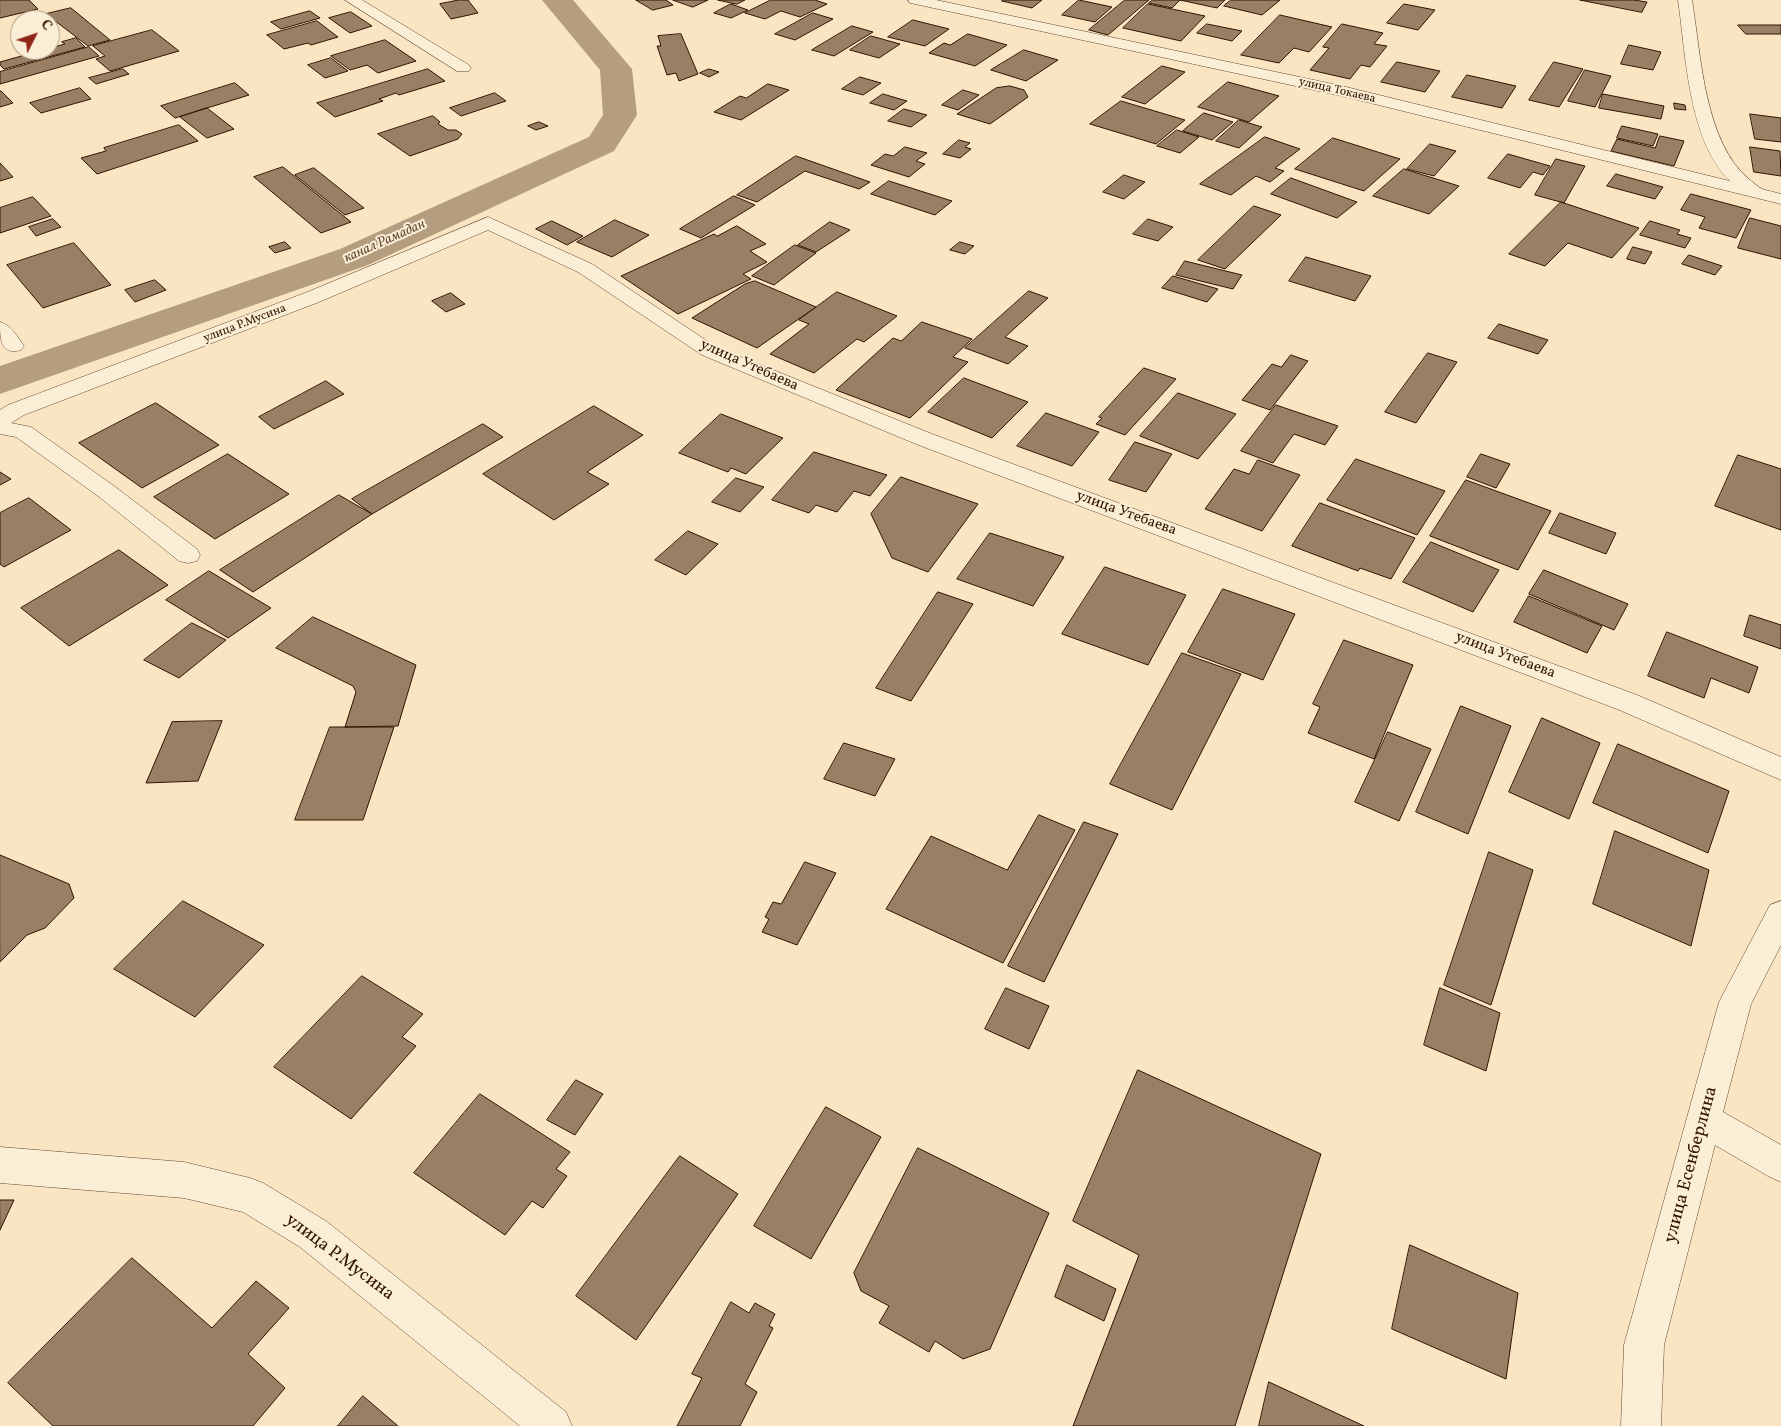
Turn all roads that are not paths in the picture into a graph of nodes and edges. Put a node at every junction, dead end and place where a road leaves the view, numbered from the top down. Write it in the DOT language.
graph roads {
  1 [pos="352,0"];
  2 [pos="915,0"];
  3 [pos="1685,0"];
  4 [pos="463,68"];
  5 [pos="1756,194"];
  6 [pos="1781,200"];
  7 [pos="488,223"];
  8 [pos="0,328"];
  9 [pos="14,346"];
  10 [pos="0,420"];
  11 [pos="0,427"];
  12 [pos="188,555"];
  13 [pos="1781,769"];
  14 [pos="1781,914"];
  15 [pos="1704,1120"];
  16 [pos="1781,1164"];
  17 [pos="0,1165"];
  18 [pos="552,1426"];
  19 [pos="1641,1426"];
  1 -- 4 [label="street"];
  2 -- 5 [label="street, улица Токаева"];
  3 -- 5 [label="street"];
  5 -- 6 [label="street, улица Токаева"];
  7 -- 10 [label="street, улица Р.Мусина"];
  7 -- 13 [label="street, улица Утебаева"];
  8 -- 9 [label="street"];
  11 -- 12 [label="street"];
  14 -- 15 [label="street, улица Есенберлина"];
  15 -- 16 [label="street"];
  15 -- 19 [label="street, улица Есенберлина"];
  17 -- 18 [label="street, улица Р.Мусина"];
}
